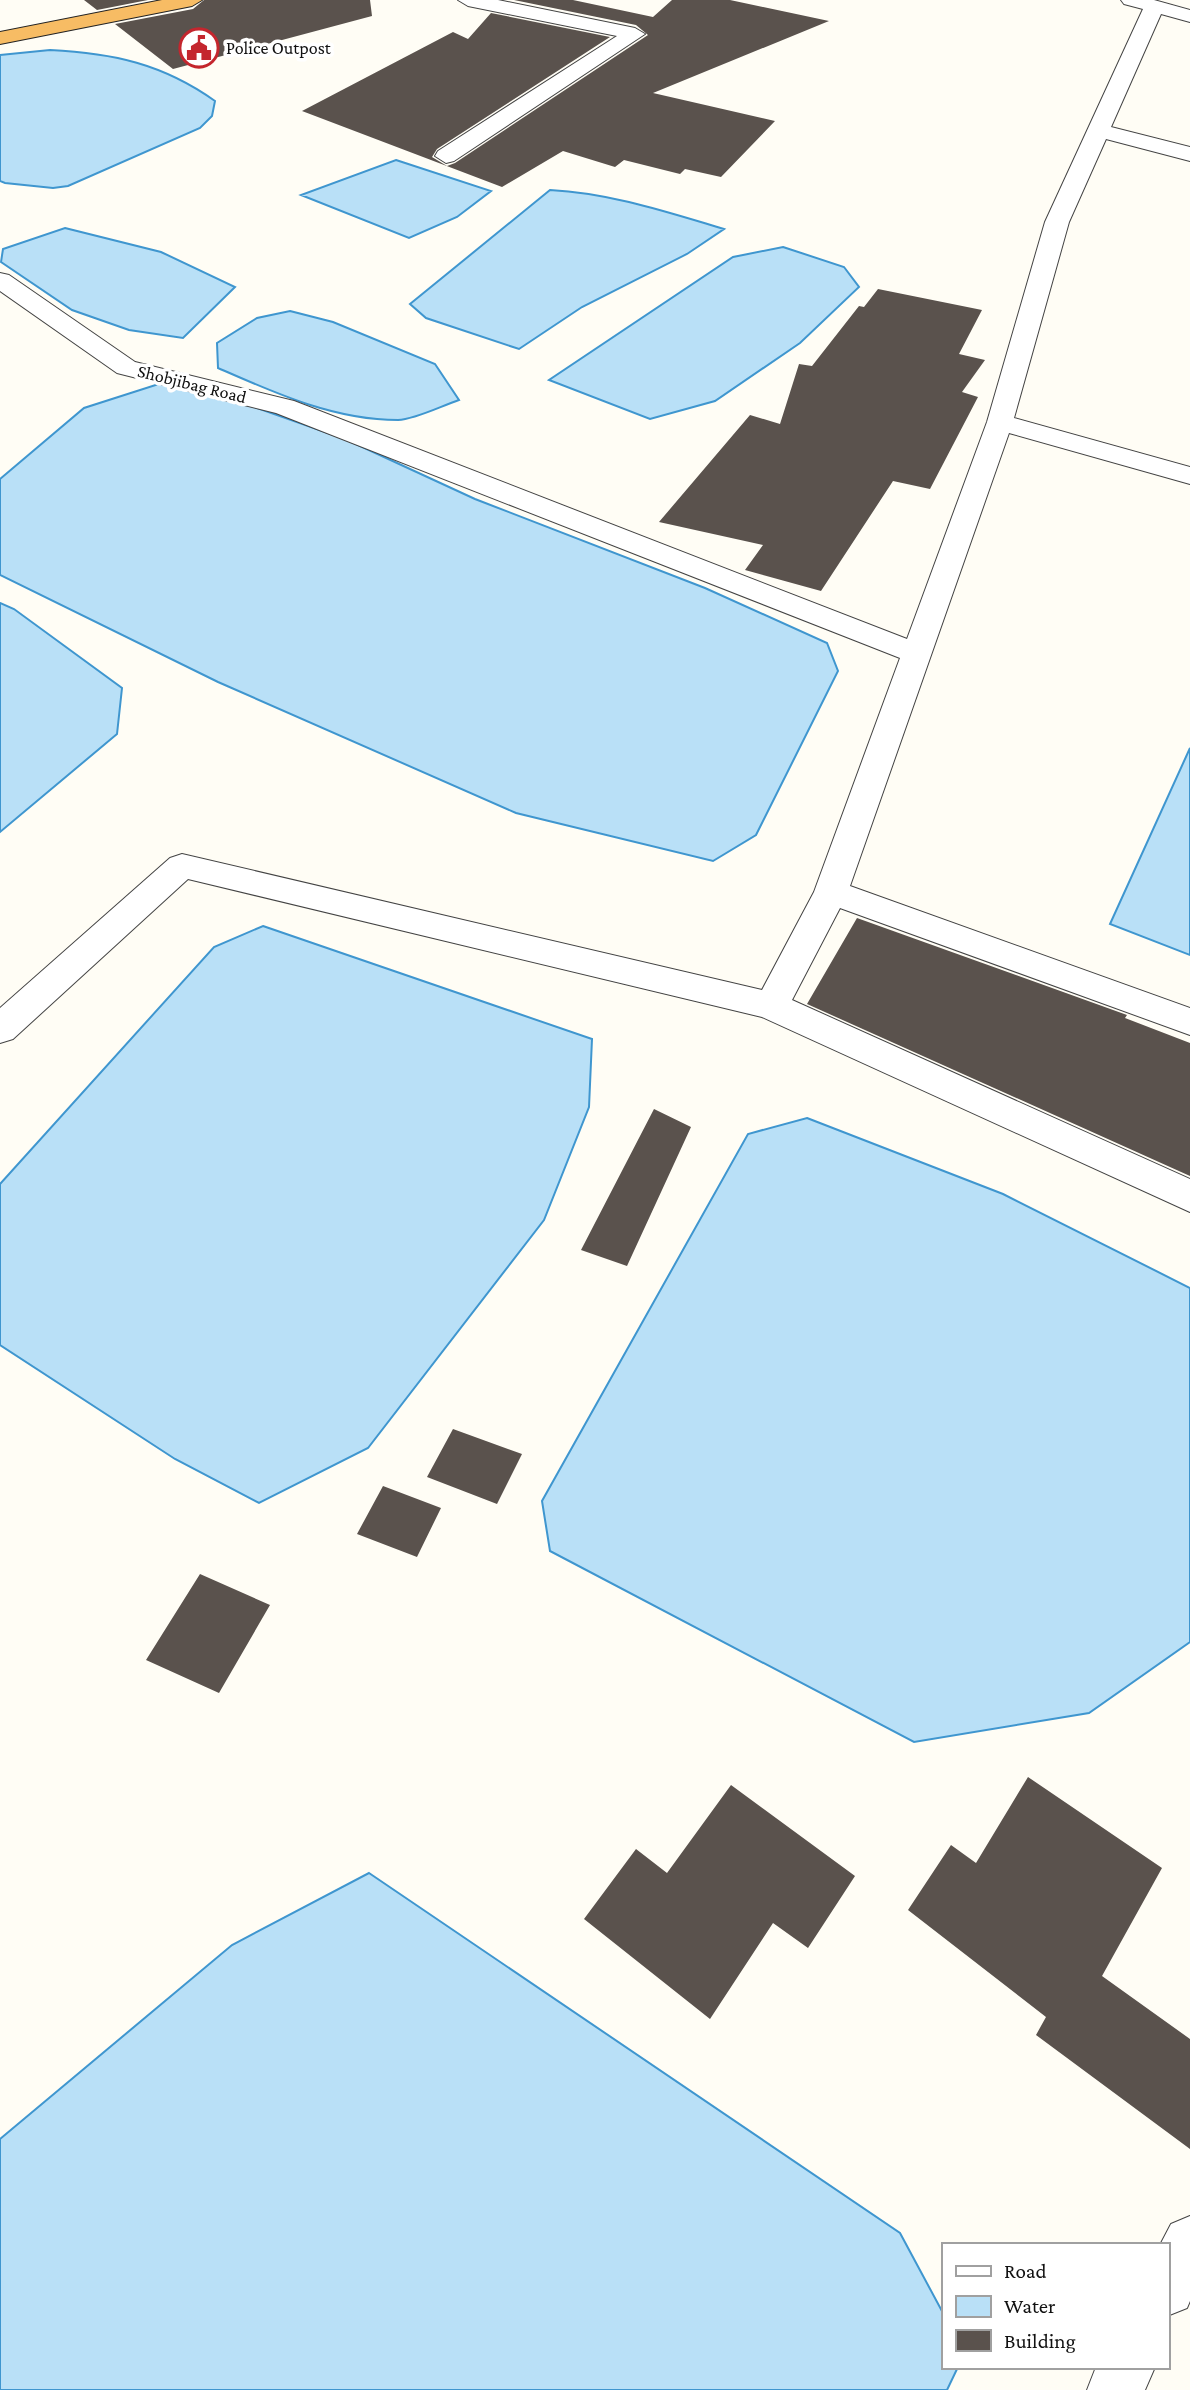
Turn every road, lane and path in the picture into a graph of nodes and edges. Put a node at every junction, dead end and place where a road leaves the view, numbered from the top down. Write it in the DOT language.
graph roads {
  1 [pos="107,0"];
  2 [pos="192,0"];
  3 [pos="468,0"];
  4 [pos="1142,4"];
  5 [pos="1190,16"];
  6 [pos="0,22"];
  7 [pos="0,38"];
  8 [pos="1098,130"];
  9 [pos="1190,154"];
  10 [pos="446,156"];
  11 [pos="0,280"];
  12 [pos="1000,422"];
  13 [pos="1190,476"];
  14 [pos="917,654"];
  15 [pos="831,892"];
  16 [pos="771,1006"];
  17 [pos="1190,1022"];
  18 [pos="0,1029"];
  19 [pos="1190,1196"];
  20 [pos="1190,2243"];
  21 [pos="1169,2284"];
  22 [pos="1126,2369"];
  23 [pos="1115,2390"];
  1 -- 6 [label="highway"];
  2 -- 7 [label="highway"];
  3 -- 10 [label="street"];
  4 -- 5 [label="street"];
  4 -- 8 [label="street"];
  8 -- 9 [label="street"];
  8 -- 12 [label="street"];
  11 -- 14 [label="street, Shobjibag Road"];
  12 -- 13 [label="street"];
  12 -- 14 [label="street"];
  14 -- 15 [label="street"];
  15 -- 16 [label="street"];
  15 -- 17 [label="street"];
  16 -- 18 [label="street"];
  16 -- 19 [label="street"];
  20 -- 21 [label="street"];
  22 -- 23 [label="street"];
}
